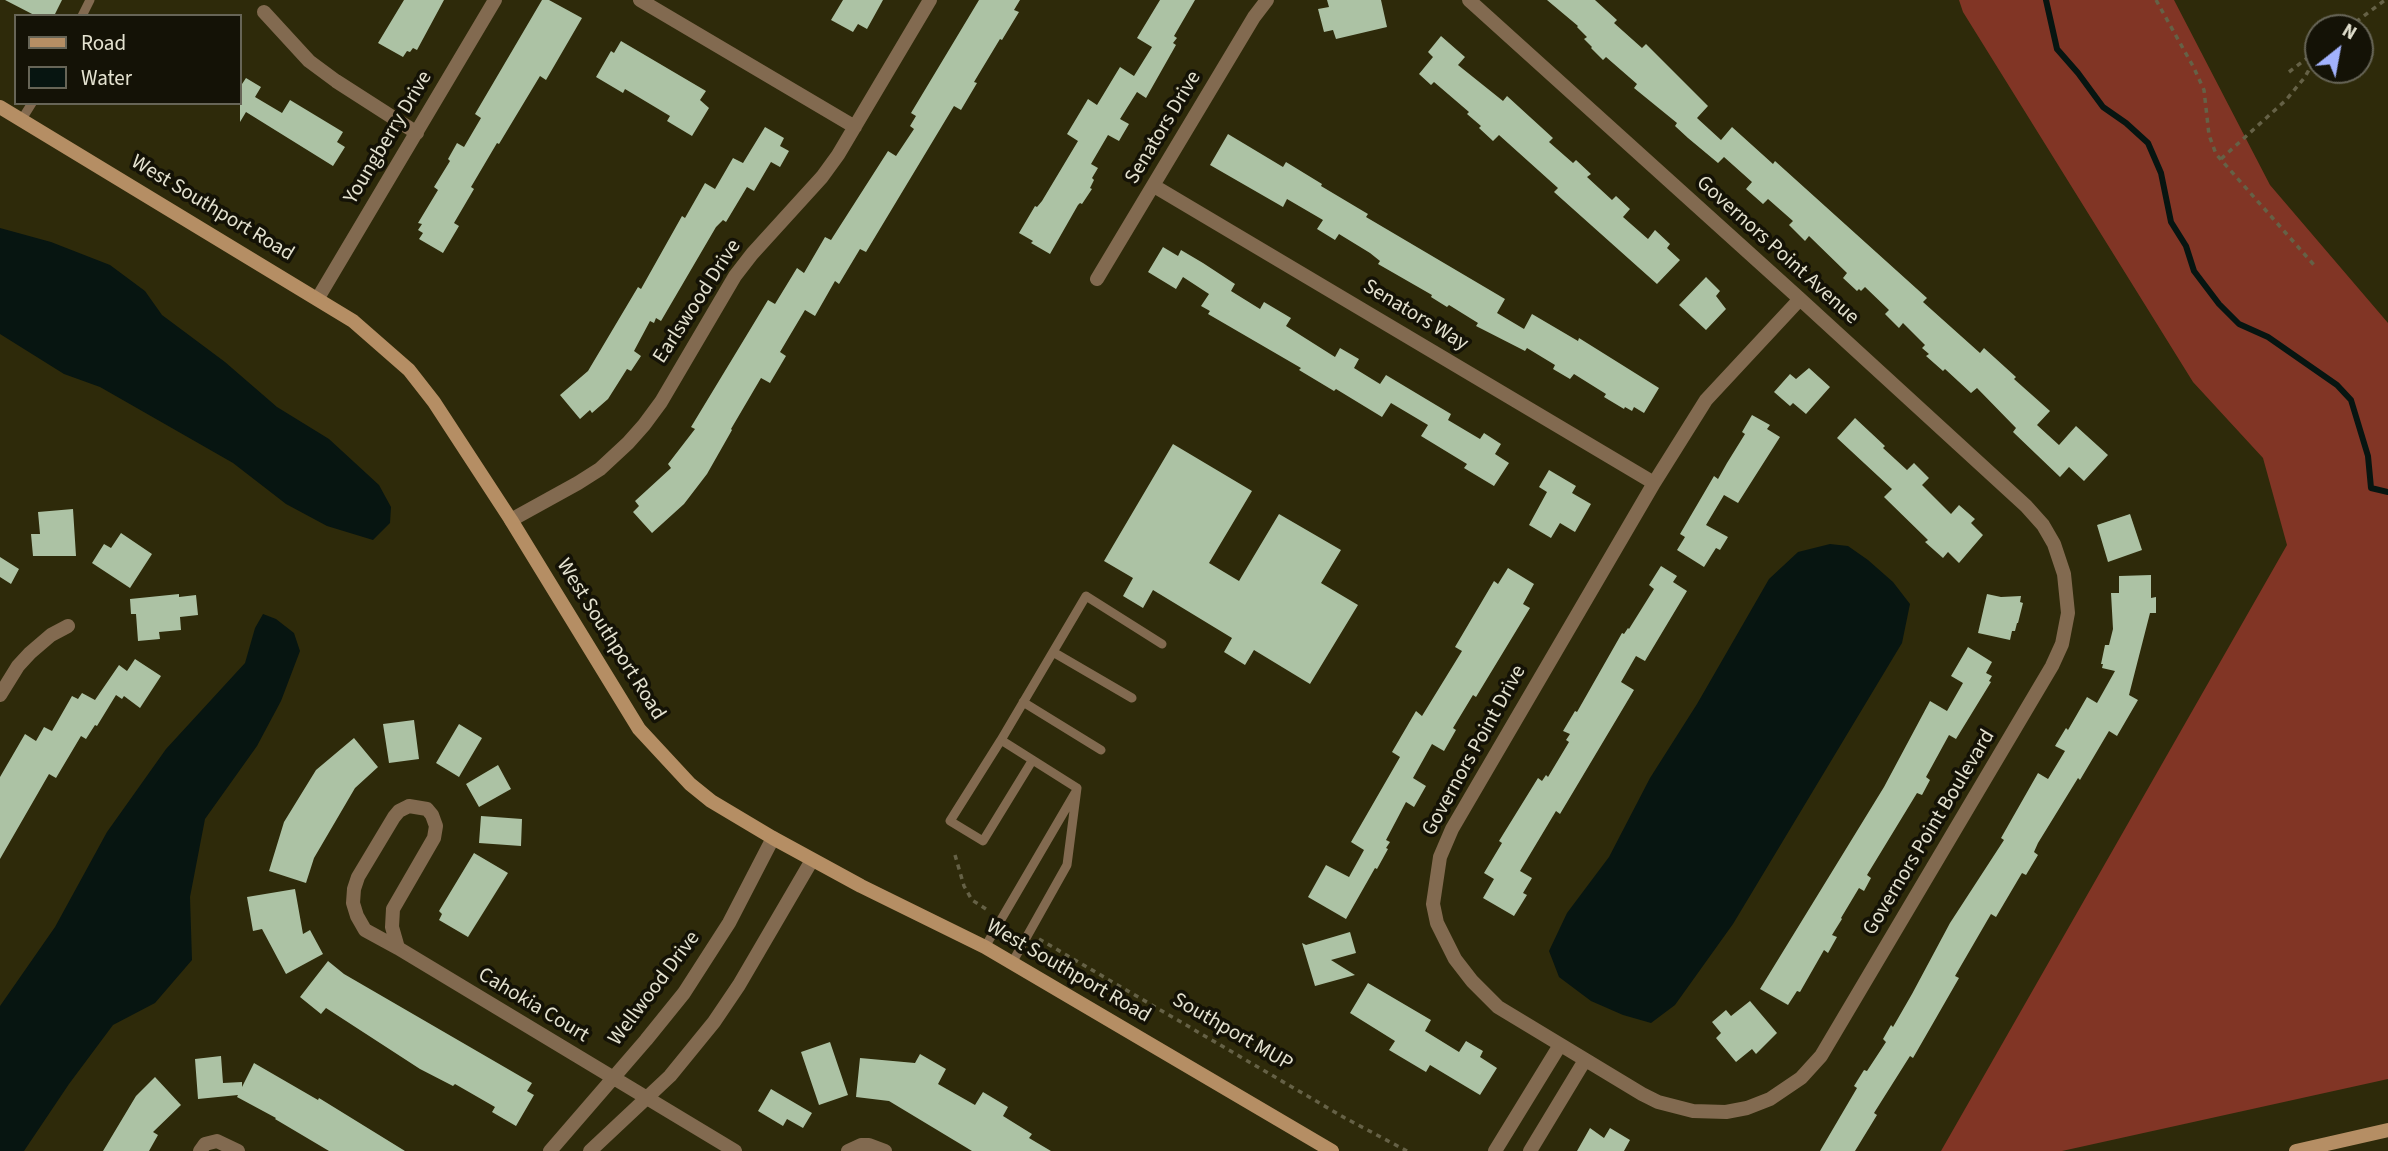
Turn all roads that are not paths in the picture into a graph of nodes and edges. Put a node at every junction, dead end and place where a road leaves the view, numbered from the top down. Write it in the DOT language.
graph roads {
  1 [pos="495,0"];
  2 [pos="640,0"];
  3 [pos="930,0"];
  4 [pos="1267,0"];
  5 [pos="1469,0"];
  6 [pos="264,12"];
  7 [pos="31,105"];
  8 [pos="0,107"];
  9 [pos="22,119"];
  10 [pos="855,127"];
  11 [pos="417,133"];
  12 [pos="1154,186"];
  13 [pos="1097,279"];
  14 [pos="318,298"];
  15 [pos="1800,299"];
  16 [pos="1654,483"];
  17 [pos="511,520"];
  18 [pos="2051,538"];
  19 [pos="68,626"];
  20 [pos="1162,644"];
  21 [pos="1053,652"];
  22 [pos="0,695"];
  23 [pos="1132,698"];
  24 [pos="1023,702"];
  25 [pos="1001,740"];
  26 [pos="1101,750"];
  27 [pos="1032,761"];
  28 [pos="1077,788"];
  29 [pos="773,838"];
  30 [pos="812,860"];
  31 [pos="985,947"];
  32 [pos="398,948"];
  33 [pos="1012,963"];
  34 [pos="1560,1045"];
  35 [pos="1585,1060"];
  36 [pos="612,1079"];
  37 [pos="647,1099"];
  38 [pos="1747,1108"];
  39 [pos="2388,1130"];
  40 [pos="200,1151"];
  41 [pos="238,1151"];
  42 [pos="550,1151"];
  43 [pos="590,1151"];
  44 [pos="735,1151"];
  45 [pos="848,1151"];
  46 [pos="885,1151"];
  47 [pos="1332,1151"];
  48 [pos="1495,1151"];
  49 [pos="1530,1151"];
  50 [pos="2295,1151"];
  1 -- 11 [label="street, Youngberry Drive"];
  2 -- 10 [label="street"];
  3 -- 10 [label="street, Earlswood Drive"];
  4 -- 12 [label="street, Senators Drive"];
  5 -- 15 [label="street, Governors Point Avenue"];
  6 -- 11 [label="street"];
  7 -- 9 [label="lane"];
  8 -- 9 [label="main road, West Southport Road"];
  9 -- 14 [label="main road, West Southport Road"];
  10 -- 17 [label="street, Earlswood Drive"];
  11 -- 14 [label="street, Youngberry Drive"];
  12 -- 13 [label="street, Senators Drive"];
  12 -- 16 [label="street, Senators Way"];
  14 -- 17 [label="main road, West Southport Road"];
  15 -- 16 [label="street, Governors Point Drive"];
  15 -- 18 [label="street, Governors Point Avenue"];
  16 -- 34 [label="street, Governors Point Drive"];
  17 -- 29 [label="main road, West Southport Road"];
  18 -- 38 [label="street, Governors Point Boulevard"];
  19 -- 22 [label="street"];
  20 -- 21 [label="lane"];
  21 -- 23 [label="lane"];
  21 -- 24 [label="lane"];
  24 -- 25 [label="lane"];
  24 -- 26 [label="lane"];
  25 -- 27 [label="lane"];
  25 -- 27 [label="lane"];
  27 -- 28 [label="lane"];
  28 -- 31 [label="lane"];
  28 -- 33 [label="lane"];
  29 -- 30 [label="main road, West Southport Road"];
  29 -- 36 [label="street, Wellwood Drive"];
  30 -- 31 [label="main road, West Southport Road"];
  30 -- 37 [label="street"];
  31 -- 33 [label="main road, West Southport Road"];
  32 -- 32 [label="street, Cahokia Court"];
  32 -- 36 [label="street, Cahokia Court"];
  33 -- 47 [label="main road, West Southport Road"];
  34 -- 35 [label="street, Governors Point Drive"];
  34 -- 48 [label="street"];
  35 -- 38 [label="street, Governors Point Drive"];
  35 -- 49 [label="street"];
  36 -- 37 [label="street, Cahokia Court"];
  36 -- 42 [label="street, Wellwood Drive"];
  37 -- 43 [label="street"];
  37 -- 44 [label="street, Cahokia Court"];
  39 -- 50 [label="main road"];
  40 -- 41 [label="street"];
  45 -- 46 [label="street"];
}
